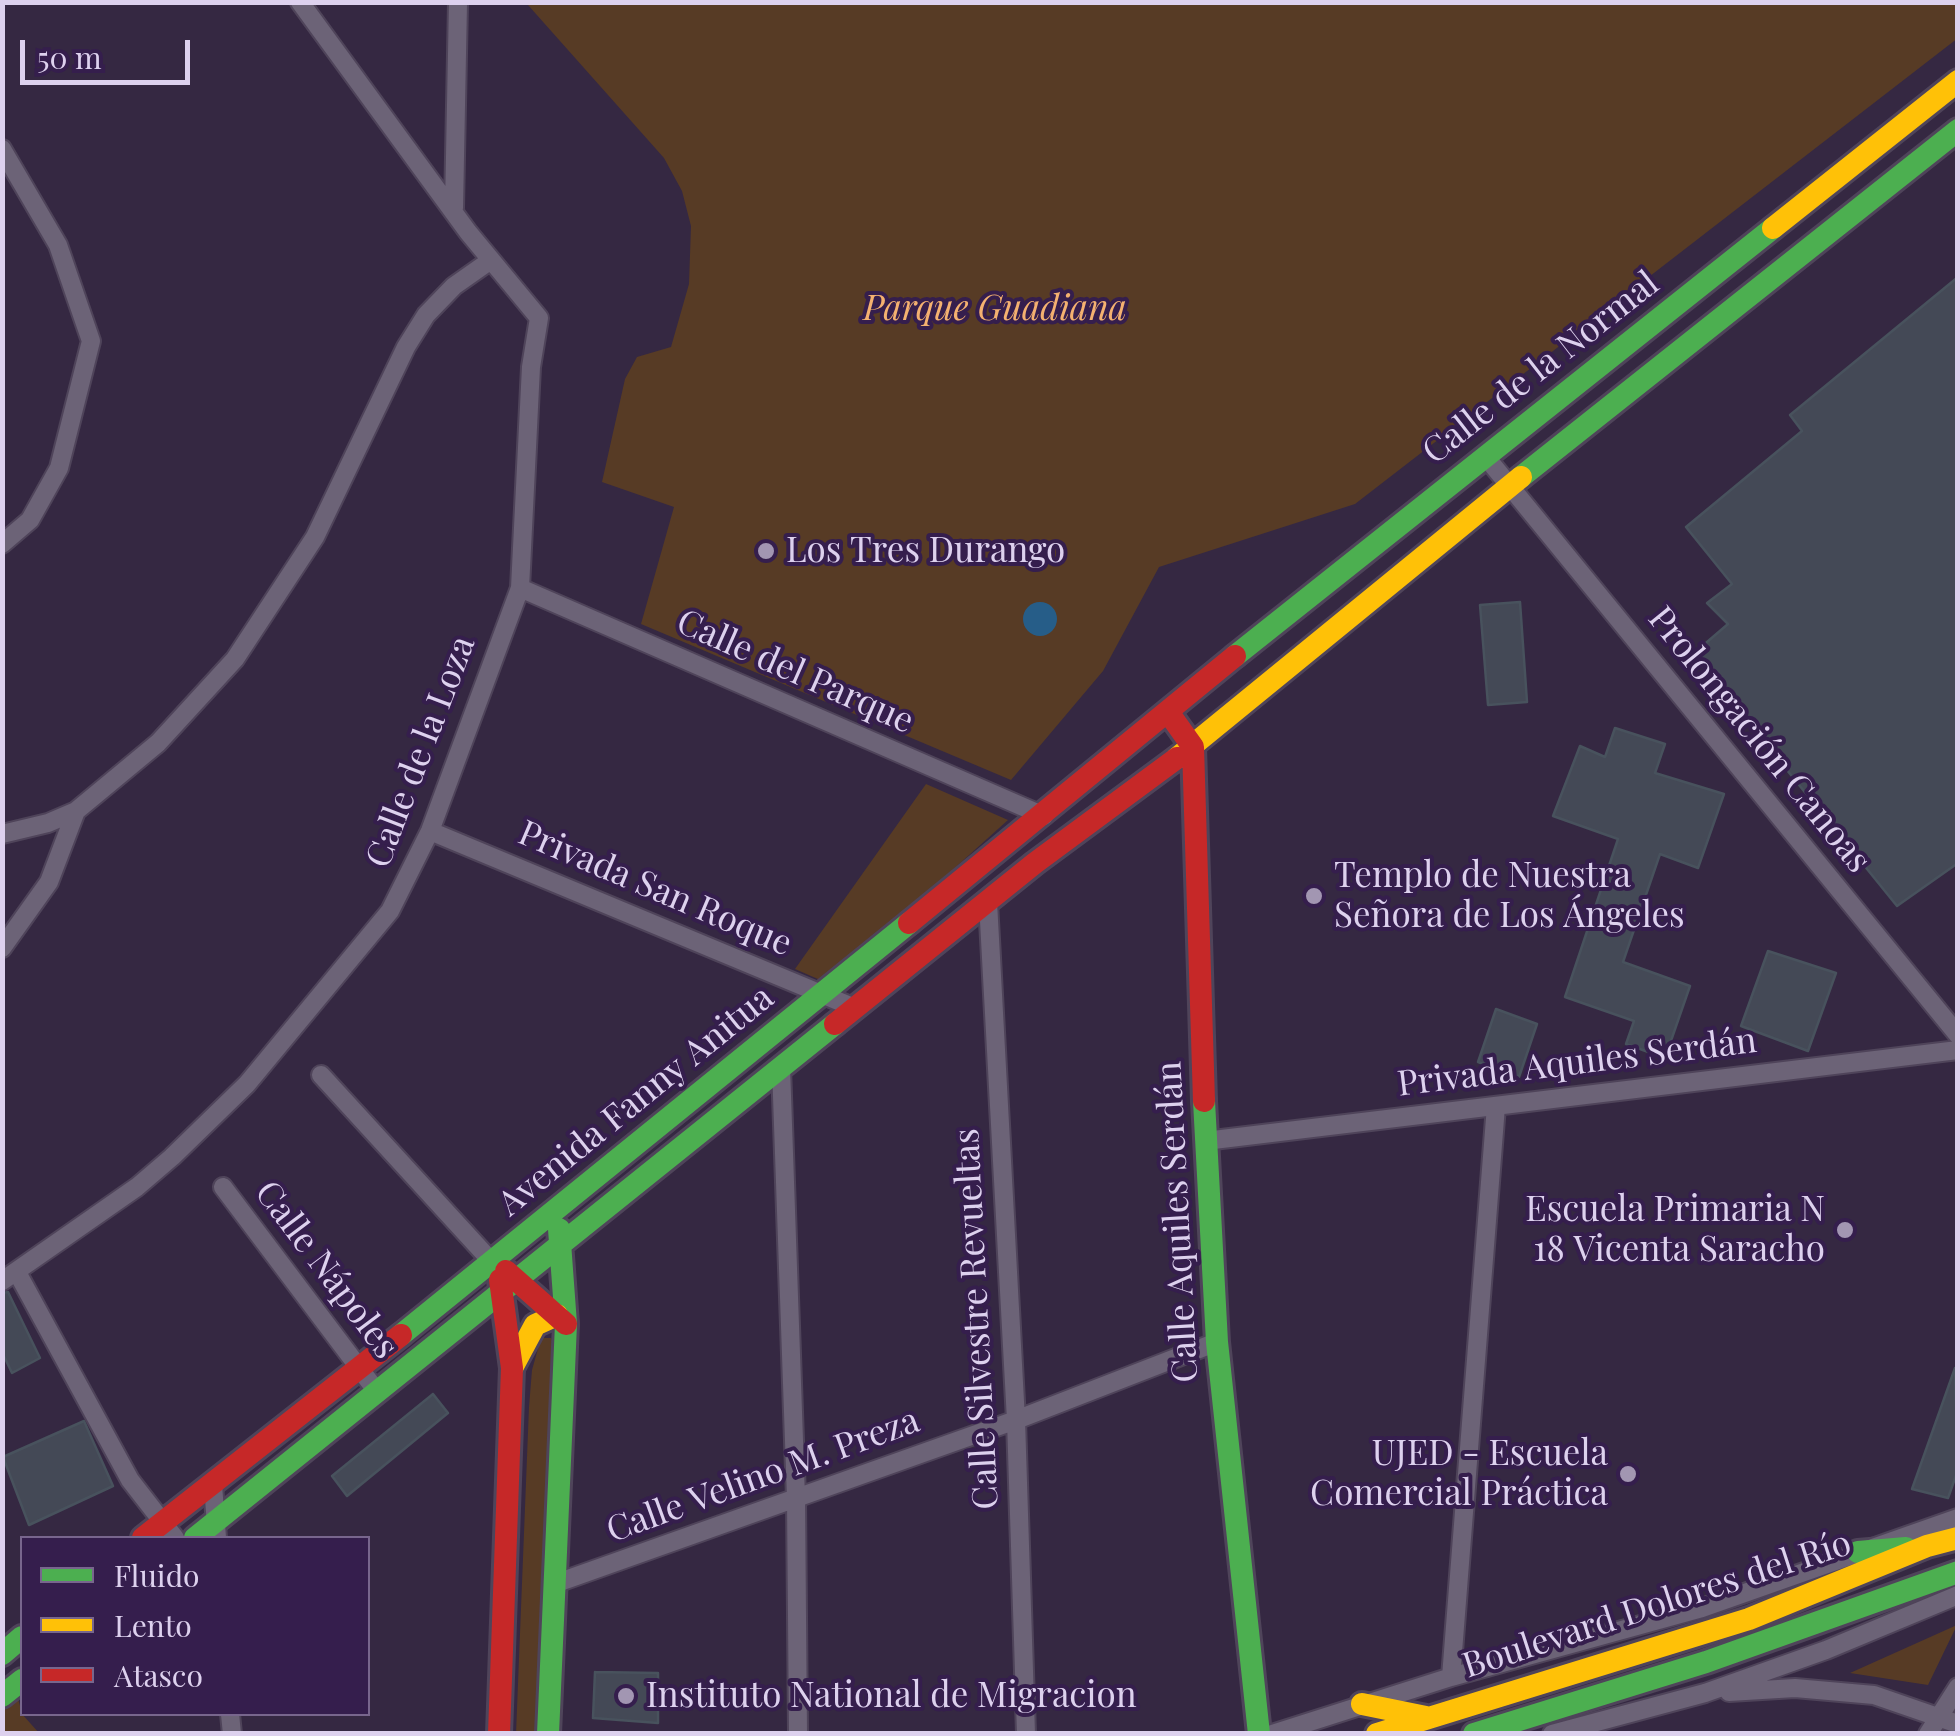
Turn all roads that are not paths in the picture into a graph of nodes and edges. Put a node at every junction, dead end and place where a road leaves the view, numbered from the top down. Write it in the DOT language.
graph roads {
  1 [pos="300,2"];
  2 [pos="458,2"];
  3 [pos="1958,80"];
  4 [pos="1930,106"];
  5 [pos="1956,135"];
  6 [pos="2,148"];
  7 [pos="454,208"];
  8 [pos="491,260"];
  9 [pos="1486,457"];
  10 [pos="1510,486"];
  11 [pos="2,544"];
  12 [pos="520,588"];
  13 [pos="1168,712"];
  14 [pos="1193,747"];
  15 [pos="76,811"];
  16 [pos="1044,816"];
  17 [pos="430,830"];
  18 [pos="2,834"];
  19 [pos="1035,862"];
  20 [pos="988,902"];
  21 [pos="2,948"];
  22 [pos="825,994"];
  23 [pos="855,1008"];
  24 [pos="1958,1035"];
  25 [pos="1958,1050"];
  26 [pos="781,1067"];
  27 [pos="321,1074"];
  28 [pos="1496,1106"];
  29 [pos="1205,1141"];
  30 [pos="223,1187"];
  31 [pos="556,1213"];
  32 [pos="562,1242"];
  33 [pos="492,1262"];
  34 [pos="10,1278"];
  35 [pos="511,1285"];
  36 [pos="562,1319"];
  37 [pos="1218,1342"];
  38 [pos="360,1368"];
  39 [pos="512,1368"];
  40 [pos="378,1392"];
  41 [pos="1016,1420"];
  42 [pos="213,1485"];
  43 [pos="796,1498"];
  44 [pos="1958,1518"];
  45 [pos="170,1530"];
  46 [pos="217,1530"];
  47 [pos="1958,1538"];
  48 [pos="1927,1546"];
  49 [pos="1858,1552"];
  50 [pos="1958,1572"];
  51 [pos="554,1584"];
  52 [pos="1958,1594"];
  53 [pos="1451,1677"];
  54 [pos="1958,1687"];
  55 [pos="1705,1693"];
  56 [pos="1362,1704"];
  57 [pos="1939,1715"];
  58 [pos="1427,1718"];
  59 [pos="1958,1724"];
  60 [pos="499,1734"];
  61 [pos="548,1734"];
  62 [pos="798,1734"];
  63 [pos="1026,1734"];
  64 [pos="1258,1734"];
  65 [pos="1272,1734"];
  66 [pos="1377,1734"];
  67 [pos="1474,1734"];
  68 [pos="1552,1734"];
  69 [pos="1928,1734"];
  1 -- 7 [label="street"];
  2 -- 7 [label="street"];
  3 -- 4 [label="main road, Calle de la Normal"];
  4 -- 5 [label="main road"];
  4 -- 9 [label="main road, Calle de la Normal"];
  5 -- 10 [label="main road, Calle de la Normal"];
  6 -- 11 [label="street"];
  7 -- 8 [label="street"];
  8 -- 12 [label="street, Calle de la Loza"];
  8 -- 15 [label="street"];
  9 -- 10 [label="street, Prolongación Canoas"];
  9 -- 13 [label="main road, Calle de la Normal"];
  10 -- 14 [label="main road, Calle de la Normal"];
  10 -- 24 [label="street, Prolongación Canoas"];
  12 -- 16 [label="street, Calle del Parque"];
  12 -- 17 [label="street, Calle de la Loza"];
  13 -- 14 [label="main road"];
  13 -- 16 [label="main road, Avenida Fanny Anitua"];
  14 -- 19 [label="main road, Avenida Fanny Anitua"];
  14 -- 29 [label="main road, Calle Aquiles Serdán"];
  15 -- 18 [label="street"];
  15 -- 21 [label="street"];
  16 -- 19 [label="main road"];
  16 -- 22 [label="main road, Avenida Fanny Anitua"];
  17 -- 22 [label="street, Privada San Roque"];
  17 -- 34 [label="street, Calle de la Loza"];
  19 -- 20 [label="main road, Avenida Fanny Anitua"];
  20 -- 23 [label="main road, Avenida Fanny Anitua"];
  20 -- 41 [label="street, Calle Silvestre Revueltas"];
  22 -- 23 [label="street, Privada San Roque"];
  22 -- 31 [label="main road, Avenida Fanny Anitua"];
  23 -- 26 [label="main road, Avenida Fanny Anitua"];
  25 -- 28 [label="street, Privada Aquiles Serdán"];
  26 -- 32 [label="main road, Avenida Fanny Anitua"];
  26 -- 43 [label="street"];
  27 -- 33 [label="street"];
  28 -- 29 [label="street, Privada Aquiles Serdán"];
  28 -- 53 [label="street"];
  29 -- 37 [label="main road, Calle Aquiles Serdán"];
  30 -- 38 [label="street, Calle Nápoles"];
  31 -- 32 [label="main road"];
  31 -- 33 [label="main road, Avenida Fanny Anitua"];
  32 -- 35 [label="main road, Avenida Fanny Anitua"];
  32 -- 36 [label="main road"];
  33 -- 35 [label="main road"];
  33 -- 38 [label="main road, Avenida Fanny Anitua"];
  34 -- 45 [label="street"];
  35 -- 36 [label="main road"];
  35 -- 39 [label="main road"];
  35 -- 40 [label="main road, Avenida Fanny Anitua"];
  36 -- 39 [label="main road"];
  36 -- 51 [label="main road"];
  37 -- 41 [label="street, Calle Velino M. Preza"];
  37 -- 64 [label="main road, Calle Aquiles Serdán"];
  38 -- 40 [label="street, Calle Nápoles"];
  38 -- 42 [label="main road, Avenida Fanny Anitua"];
  39 -- 60 [label="main road"];
  40 -- 46 [label="main road, Avenida Fanny Anitua"];
  41 -- 43 [label="street, Calle Velino M. Preza"];
  41 -- 63 [label="street, Calle Silvestre Revueltas"];
  42 -- 45 [label="main road, Avenida Fanny Anitua"];
  42 -- 46 [label="street"];
  43 -- 51 [label="street, Calle Velino M. Preza"];
  43 -- 62 [label="street"];
  44 -- 49 [label="street"];
  47 -- 48 [label="main road, Boulevard Dolores del Río"];
  48 -- 49 [label="main road"];
  48 -- 58 [label="main road, Boulevard Dolores del Río"];
  49 -- 53 [label="street"];
  50 -- 67 [label="main road, Boulevard Dolores del Río"];
  51 -- 61 [label="main road"];
  52 -- 55 [label="street"];
  53 -- 56 [label="street"];
  54 -- 57 [label="street"];
  55 -- 57 [label="street"];
  55 -- 68 [label="street"];
  56 -- 58 [label="main road"];
  56 -- 65 [label="street"];
  57 -- 59 [label="street"];
  57 -- 69 [label="street"];
  58 -- 66 [label="main road, Boulevard Dolores del Río"];
}
